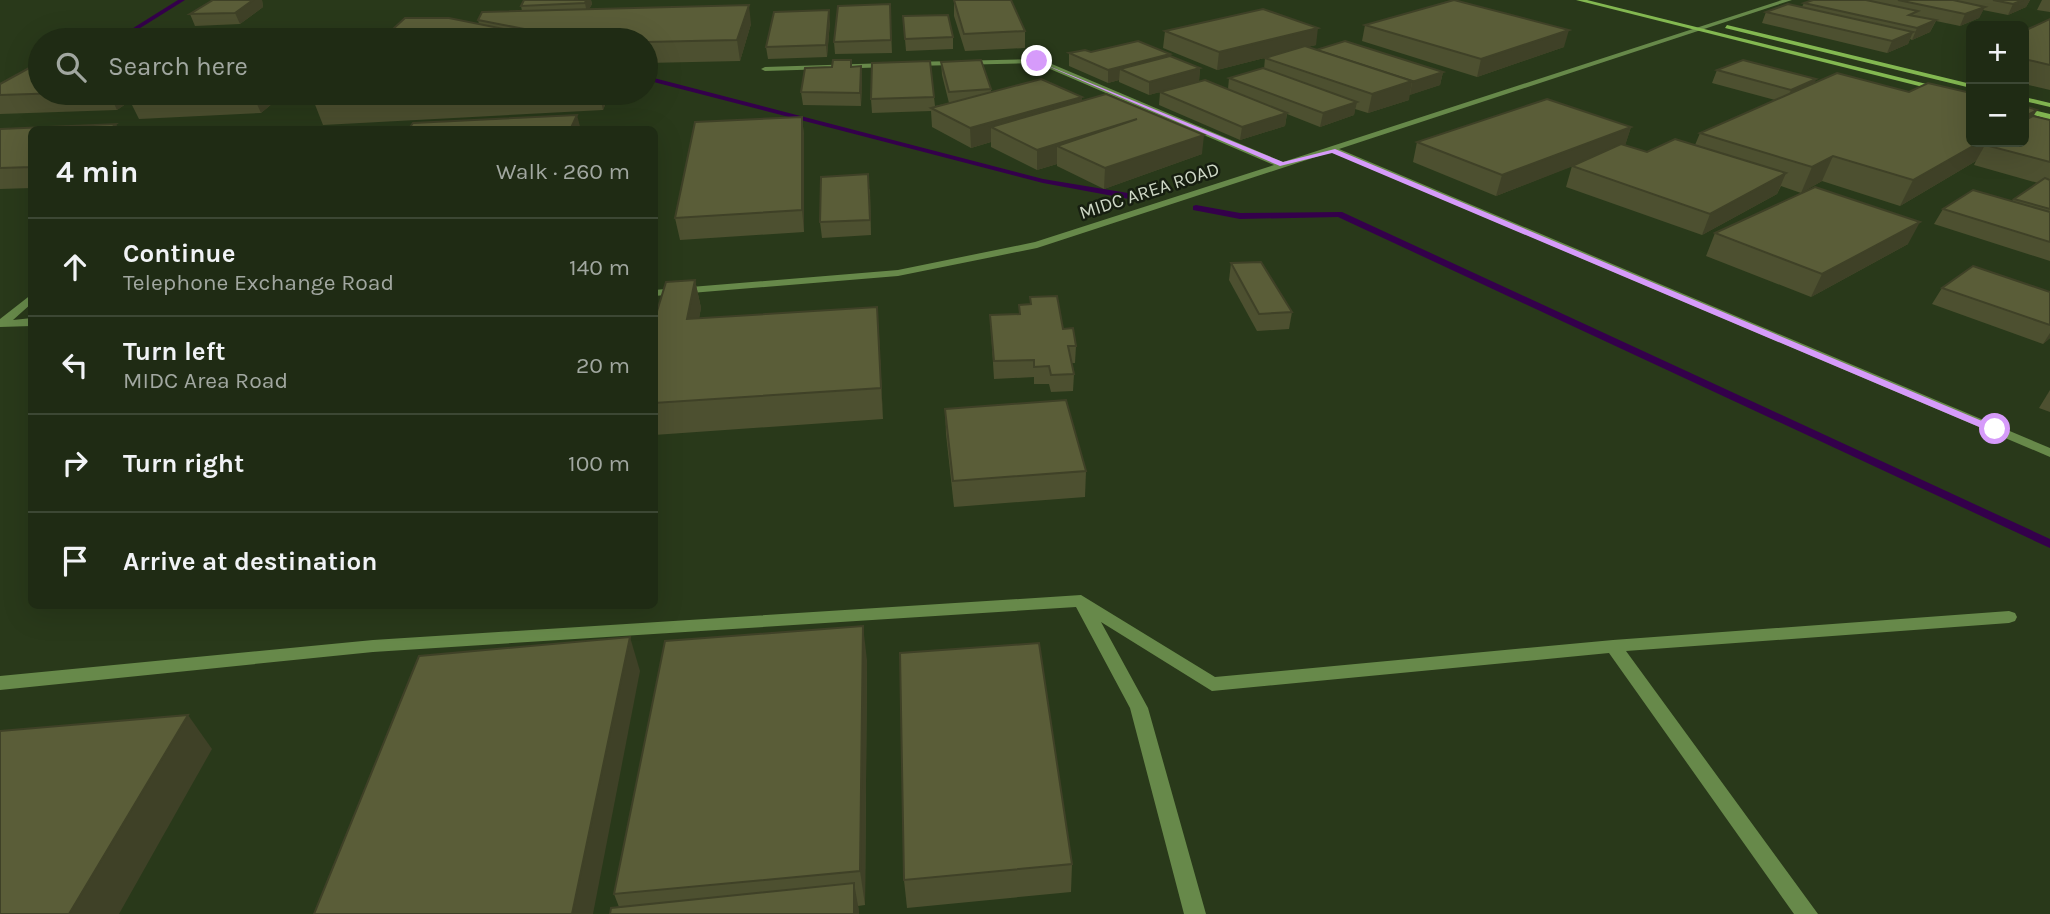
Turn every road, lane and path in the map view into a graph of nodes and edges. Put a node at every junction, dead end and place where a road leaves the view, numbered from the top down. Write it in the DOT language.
graph roads {
  1 [pos="1579,0"];
  2 [pos="1617,0"];
  3 [pos="1789,0"];
  4 [pos="1719,25"];
  5 [pos="1702,30"];
  6 [pos="765,69"];
  7 [pos="1901,69"];
  8 [pos="1885,76"];
  9 [pos="1966,85"];
  10 [pos="1966,96"];
  11 [pos="2029,101"];
  12 [pos="2050,107"];
  13 [pos="2029,111"];
  14 [pos="2039,114"];
  15 [pos="2050,117"];
  16 [pos="1333,150"];
  17 [pos="1282,165"];
  18 [pos="658,293"];
  19 [pos="28,300"];
  20 [pos="28,322"];
  21 [pos="1,324"];
  22 [pos="2050,453"];
  23 [pos="1081,601"];
  24 [pos="2009,618"];
  25 [pos="1613,646"];
  26 [pos="0,683"];
  27 [pos="1195,914"];
  28 [pos="1807,914"];
  1 -- 5 [label="street"];
  2 -- 4 [label="street"];
  3 -- 4 [label="street, MIDC AREA ROAD"];
  4 -- 5 [label="street, MIDC AREA ROAD"];
  4 -- 7 [label="street"];
  5 -- 8 [label="street"];
  5 -- 16 [label="street, MIDC AREA ROAD"];
  6 -- 17 [label="street"];
  7 -- 8 [label="street"];
  7 -- 9 [label="street"];
  8 -- 10 [label="street"];
  11 -- 12 [label="street"];
  12 -- 14 [label="street"];
  13 -- 14 [label="street"];
  14 -- 15 [label="street"];
  16 -- 17 [label="street, MIDC AREA ROAD"];
  16 -- 22 [label="street"];
  17 -- 18 [label="street, MIDC AREA ROAD"];
  19 -- 21 [label="street"];
  20 -- 21 [label="street"];
  23 -- 25 [label="street"];
  23 -- 26 [label="street"];
  23 -- 27 [label="street"];
  24 -- 25 [label="street"];
  25 -- 28 [label="street"];
}
